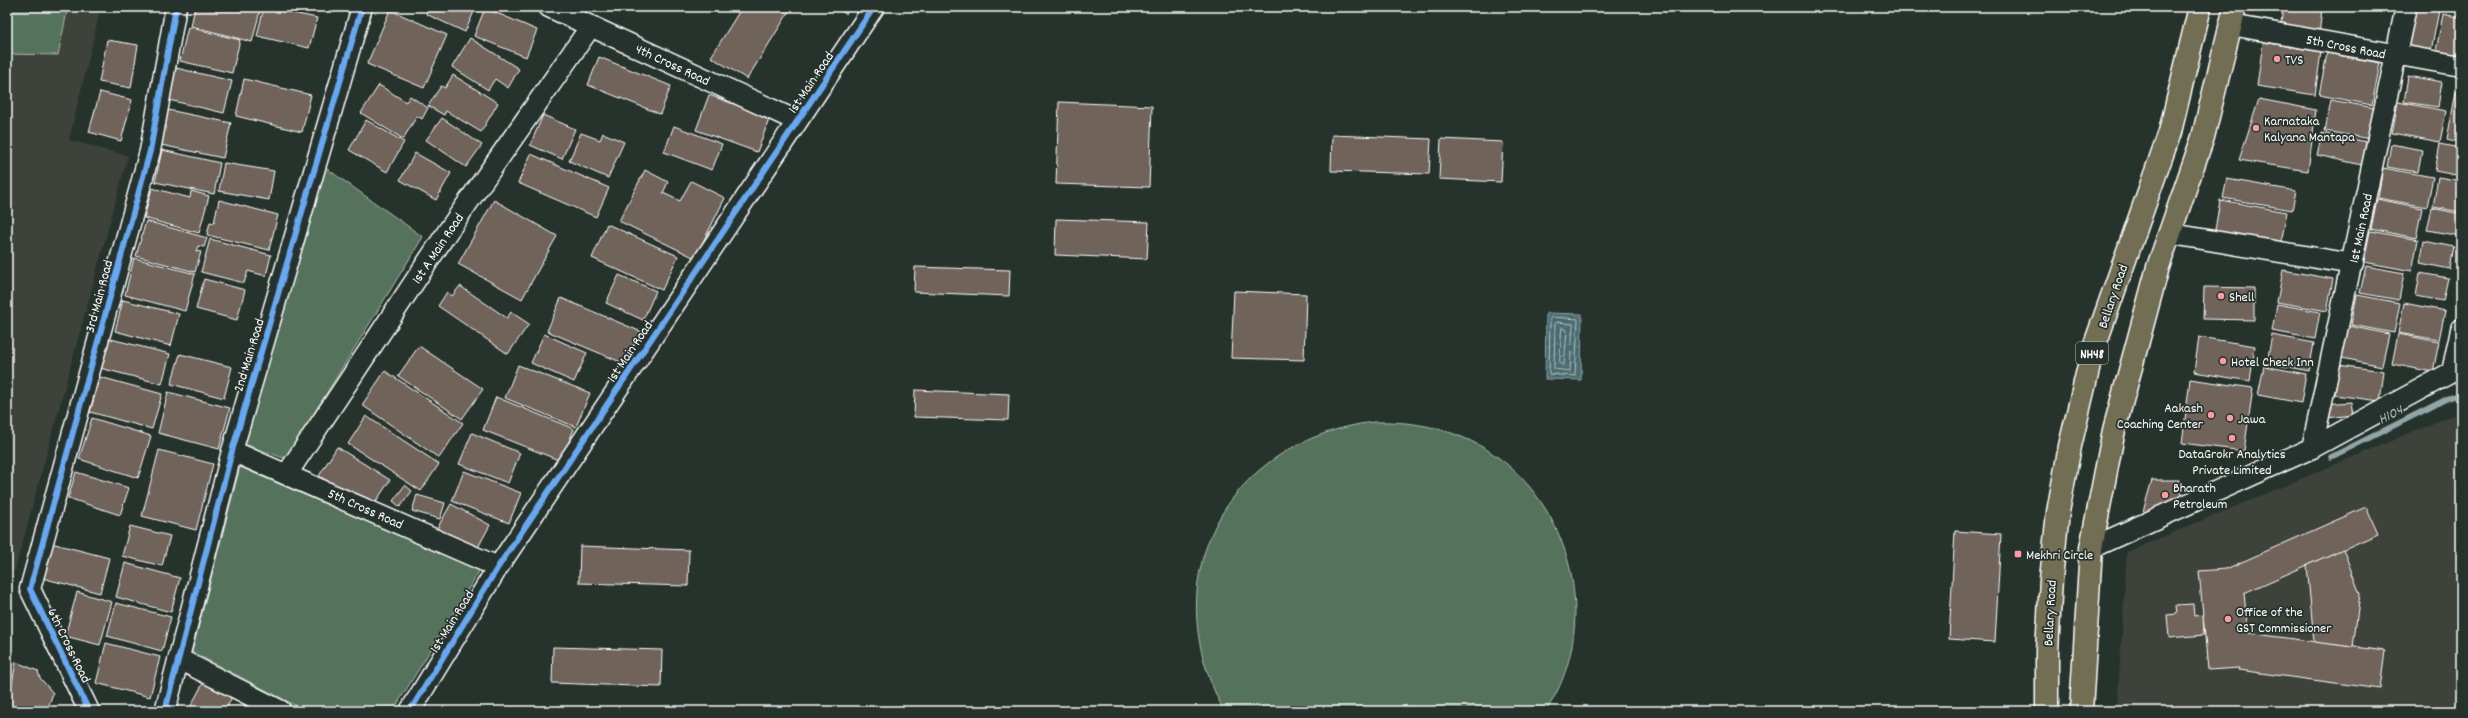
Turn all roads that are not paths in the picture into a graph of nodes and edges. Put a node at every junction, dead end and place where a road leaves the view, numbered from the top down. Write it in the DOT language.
graph roads {
  1 [pos="176,7"];
  2 [pos="362,7"];
  3 [pos="549,7"];
  4 [pos="874,7"];
  5 [pos="2200,7"];
  6 [pos="2406,7"];
  7 [pos="2233,16"];
  8 [pos="592,26"];
  9 [pos="2396,56"];
  10 [pos="2461,66"];
  11 [pos="797,121"];
  12 [pos="2172,234"];
  13 [pos="2352,264"];
  14 [pos="2461,329"];
  15 [pos="2312,448"];
  16 [pos="232,451"];
  17 [pos="287,474"];
  18 [pos="2091,548"];
  19 [pos="498,567"];
  20 [pos="30,590"];
  21 [pos="179,659"];
  22 [pos="89,711"];
  23 [pos="165,711"];
  24 [pos="280,711"];
  25 [pos="410,711"];
  26 [pos="2047,711"];
  27 [pos="2081,711"];
  1 -- 20 [label="street, 3rd Main Road"];
  2 -- 16 [label="street, 2nd Main Road"];
  3 -- 8 [label="street, 4th Cross Road"];
  4 -- 11 [label="street, 1st Main Road"];
  5 -- 26 [label="highway, Bellary Road / NH48"];
  6 -- 9 [label="street, 1st Main Road"];
  7 -- 9 [label="street, 5th Cross Road"];
  7 -- 12 [label="highway"];
  8 -- 11 [label="street, 4th Cross Road"];
  8 -- 17 [label="street, 1st A Main Road"];
  9 -- 10 [label="street, 5th Cross Road"];
  9 -- 13 [label="street, 1st Main Road"];
  11 -- 19 [label="street, 1st Main Road"];
  12 -- 13 [label="street"];
  12 -- 18 [label="highway"];
  13 -- 15 [label="street, 1st Main Road"];
  14 -- 15 [label="street"];
  15 -- 18 [label="street"];
  16 -- 17 [label="street, 5th Cross Road"];
  16 -- 21 [label="street, 2nd Main Road"];
  17 -- 19 [label="street, 5th Cross Road"];
  18 -- 27 [label="highway"];
  19 -- 25 [label="street, 1st Main Road"];
  20 -- 22 [label="street, 6th Cross Road"];
  21 -- 23 [label="street, 2nd Main Road"];
  21 -- 24 [label="street"];
}
